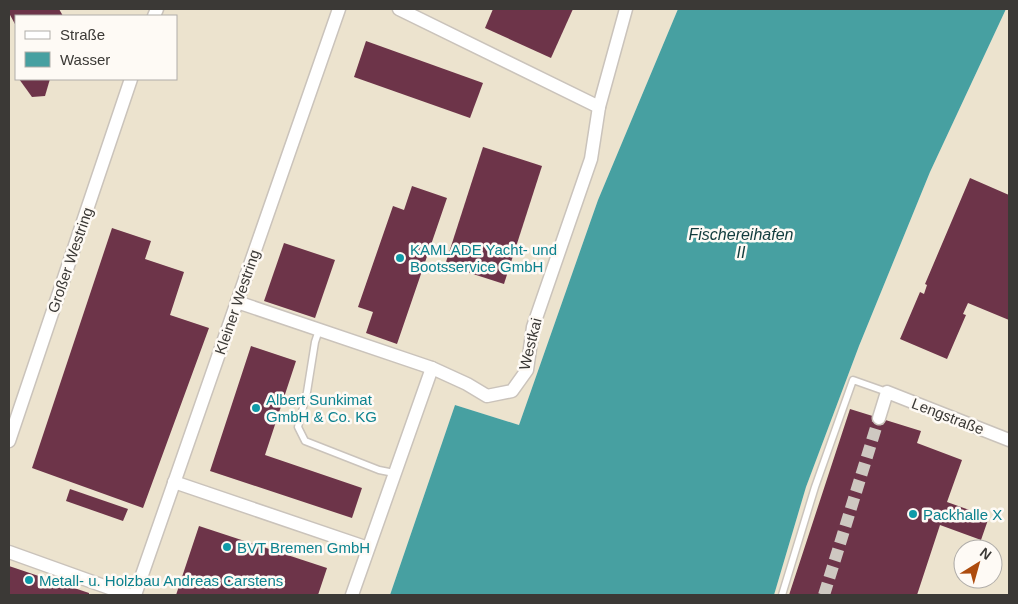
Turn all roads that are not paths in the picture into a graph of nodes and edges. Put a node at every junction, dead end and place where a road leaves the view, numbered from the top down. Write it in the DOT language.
graph roads {
  1 [pos="339,9"];
  2 [pos="399,9"];
  3 [pos="626,9"];
  4 [pos="130,80"];
  5 [pos="599,107"];
  6 [pos="237,302"];
  7 [pos="319,330"];
  8 [pos="432,368"];
  9 [pos="888,392"];
  10 [pos="879,418"];
  11 [pos="1009,440"];
  12 [pos="9,441"];
  13 [pos="394,474"];
  14 [pos="174,482"];
  15 [pos="368,548"];
  16 [pos="9,552"];
  17 [pos="129,595"];
  18 [pos="135,595"];
  19 [pos="352,595"];
  20 [pos="782,595"];
  1 -- 6 [label="street, Kleiner Westring"];
  2 -- 5 [label="street"];
  3 -- 5 [label="street, Westkai"];
  4 -- 12 [label="street, Großer Westring"];
  5 -- 8 [label="street, Westkai"];
  6 -- 7 [label="street, Westkai"];
  6 -- 14 [label="street, Kleiner Westring"];
  7 -- 8 [label="street, Westkai"];
  7 -- 13 [label="lane"];
  8 -- 13 [label="street"];
  9 -- 10 [label="street"];
  9 -- 11 [label="street, Lengstraße"];
  9 -- 20 [label="lane"];
  13 -- 15 [label="street"];
  14 -- 15 [label="street"];
  14 -- 18 [label="street, Kleiner Westring"];
  15 -- 19 [label="street"];
  16 -- 17 [label="street"];
}
